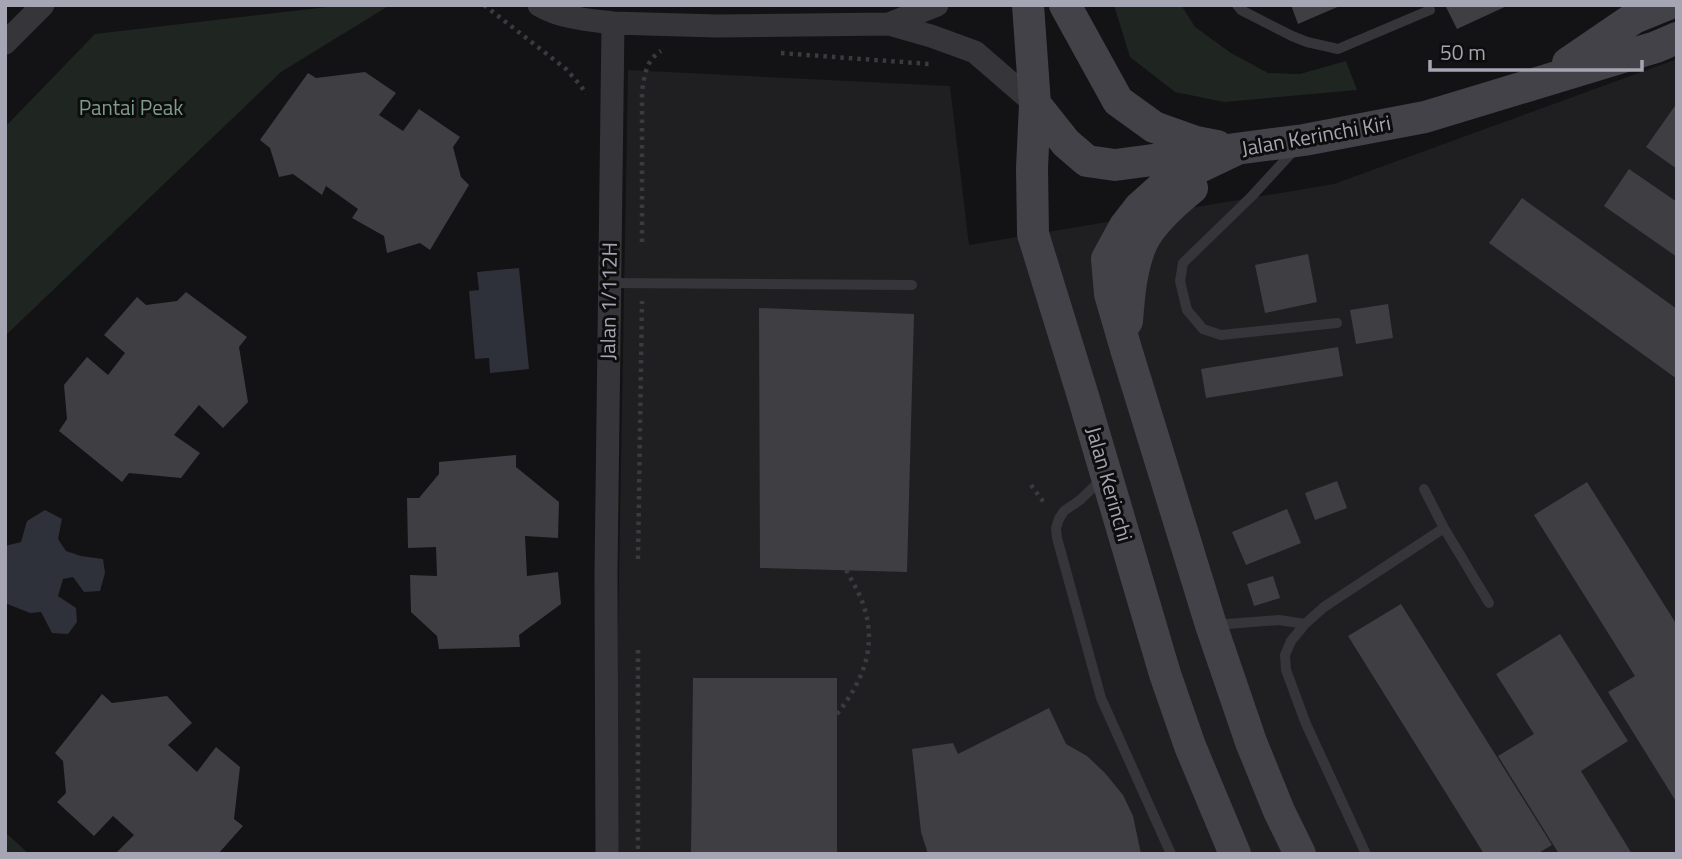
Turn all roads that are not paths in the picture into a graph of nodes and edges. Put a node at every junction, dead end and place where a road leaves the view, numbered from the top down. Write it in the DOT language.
graph roads {
  1 [pos="43,5"];
  2 [pos="539,5"];
  3 [pos="937,5"];
  4 [pos="1028,5"];
  5 [pos="1065,5"];
  6 [pos="1237,5"];
  7 [pos="1666,5"];
  8 [pos="1430,10"];
  9 [pos="1631,12"];
  10 [pos="613,23"];
  11 [pos="889,24"];
  12 [pos="1677,38"];
  13 [pos="5,43"];
  14 [pos="1541,81"];
  15 [pos="1035,104"];
  16 [pos="1304,140"];
  17 [pos="1235,150"];
  18 [pos="609,283"];
  19 [pos="912,285"];
  20 [pos="1337,323"];
  21 [pos="1106,475"];
  22 [pos="1424,489"];
  23 [pos="1444,528"];
  24 [pos="1489,603"];
  25 [pos="1305,624"];
  26 [pos="1211,625"];
  27 [pos="1233,853"];
  28 [pos="607,854"];
  29 [pos="1171,854"];
  30 [pos="1300,854"];
  31 [pos="1366,854"];
  1 -- 13 [label="street"];
  2 -- 10 [label="street"];
  3 -- 11 [label="street"];
  4 -- 15 [label="main road, Jalan Kerinchi"];
  5 -- 17 [label="main road"];
  6 -- 8 [label="lane"];
  7 -- 9 [label="main road, Jalan Kerinchi Kiri"];
  9 -- 14 [label="main road, Jalan Kerinchi Kiri"];
  10 -- 11 [label="street"];
  10 -- 18 [label="street, Jalan 1/112H"];
  11 -- 15 [label="street"];
  12 -- 14 [label="main road, Jalan Kerinchi Kiri"];
  14 -- 16 [label="main road, Jalan Kerinchi Kiri"];
  15 -- 17 [label="main road, Jalan Kerinchi Kiri"];
  15 -- 21 [label="main road, Jalan Kerinchi"];
  16 -- 17 [label="main road, Jalan Kerinchi Kiri"];
  16 -- 20 [label="lane"];
  17 -- 26 [label="main road"];
  18 -- 19 [label="lane"];
  18 -- 28 [label="street, Jalan 1/112H"];
  21 -- 27 [label="main road, Jalan Kerinchi"];
  21 -- 29 [label="lane"];
  22 -- 23 [label="lane"];
  23 -- 24 [label="lane"];
  23 -- 25 [label="lane"];
  25 -- 26 [label="lane"];
  25 -- 31 [label="lane"];
  26 -- 30 [label="main road"];
}
